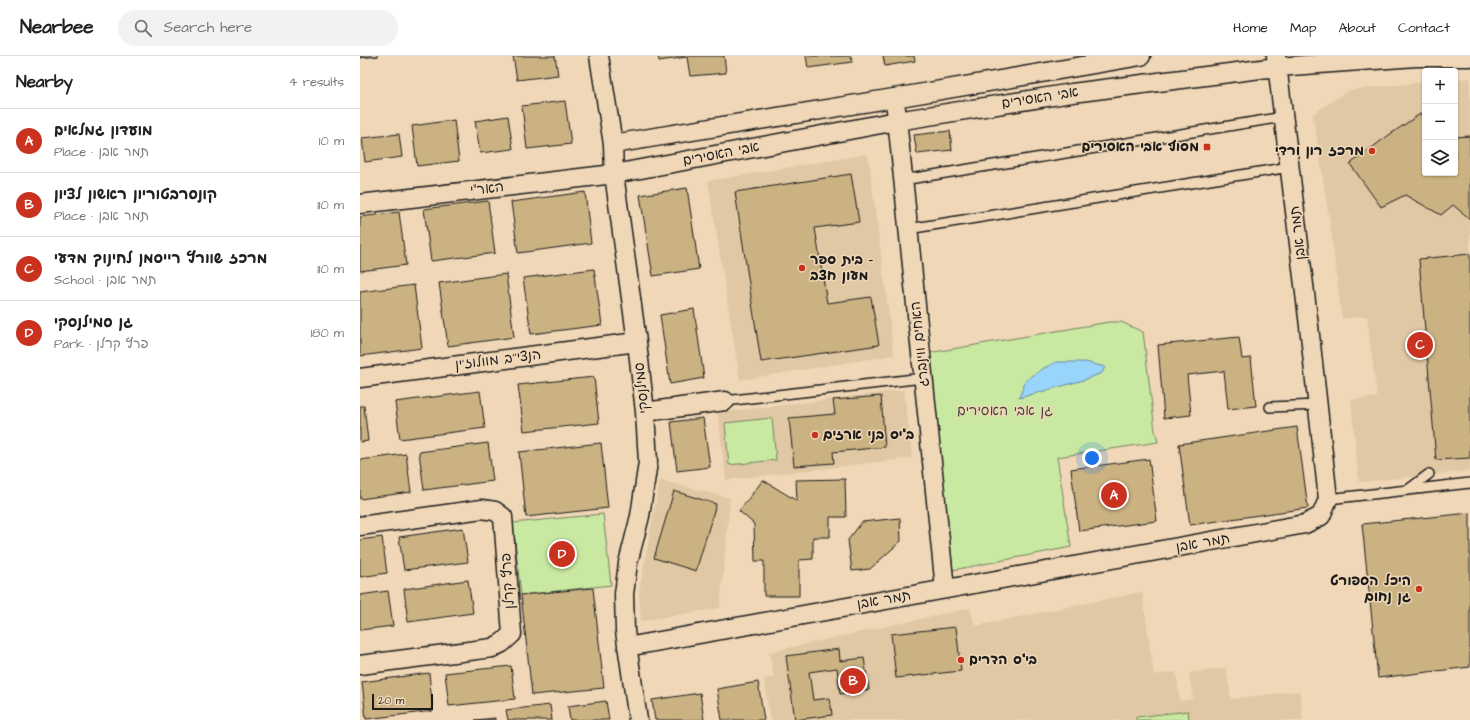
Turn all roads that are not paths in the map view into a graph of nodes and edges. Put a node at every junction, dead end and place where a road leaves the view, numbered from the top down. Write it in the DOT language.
graph roads {
  1 [pos="599,56"];
  2 [pos="1141,56"];
  3 [pos="1470,57"];
  4 [pos="1277,62"];
  5 [pos="894,98"];
  6 [pos="1283,117"];
  7 [pos="897,120"];
  8 [pos="613,144"];
  9 [pos="1290,167"];
  10 [pos="614,174"];
  11 [pos="903,180"];
  12 [pos="360,204"];
  13 [pos="908,229"];
  14 [pos="637,342"];
  15 [pos="360,378"];
  16 [pos="923,378"];
  17 [pos="726,401"];
  18 [pos="1318,405"];
  19 [pos="1270,407"];
  20 [pos="645,412"];
  21 [pos="1429,474"];
  22 [pos="1470,483"];
  23 [pos="1407,490"];
  24 [pos="1328,499"];
  25 [pos="360,526"];
  26 [pos="945,589"];
  27 [pos="627,647"];
  28 [pos="360,665"];
  29 [pos="638,720"];
  1 -- 8 [label="street, סמילנסקי"];
  2 -- 5 [label="street, אבי האסירים"];
  3 -- 4 [label="street, אבי האסירים"];
  4 -- 6 [label="street, תמר אבן"];
  4 -- 7 [label="street, אבי האסירים"];
  5 -- 7 [label="street, האחים ווינברג"];
  5 -- 8 [label="street, אבי האסירים"];
  6 -- 9 [label="street, תמר אבן"];
  6 -- 11 [label="lane"];
  7 -- 10 [label="street, אבי האסירים"];
  7 -- 11 [label="street, האחים ווינברג"];
  8 -- 10 [label="street, סמילנסקי"];
  9 -- 13 [label="lane"];
  9 -- 18 [label="street, תמר אבן"];
  10 -- 12 [label="street, האר\"י"];
  10 -- 14 [label="street, סמילנסקי"];
  11 -- 13 [label="street, האחים ווינברג"];
  13 -- 16 [label="street, האחים ווינברג"];
  14 -- 15 [label="street, הנצי''ב מוולוז'ין"];
  14 -- 20 [label="street, סמילנסקי"];
  16 -- 17 [label="lane"];
  16 -- 26 [label="street, האחים ווינברג"];
  17 -- 20 [label="street"];
  18 -- 19 [label="lane"];
  18 -- 24 [label="street, תמר אבן"];
  20 -- 27 [label="street, סמילנסקי"];
  21 -- 23 [label="lane"];
  22 -- 23 [label="lane"];
  23 -- 24 [label="lane"];
  24 -- 26 [label="street, תמר אבן"];
  25 -- 28 [label="street, פרץ קרלן"];
  26 -- 27 [label="street, תמר אבן"];
  27 -- 29 [label="street, סמילנסקי"];
}
